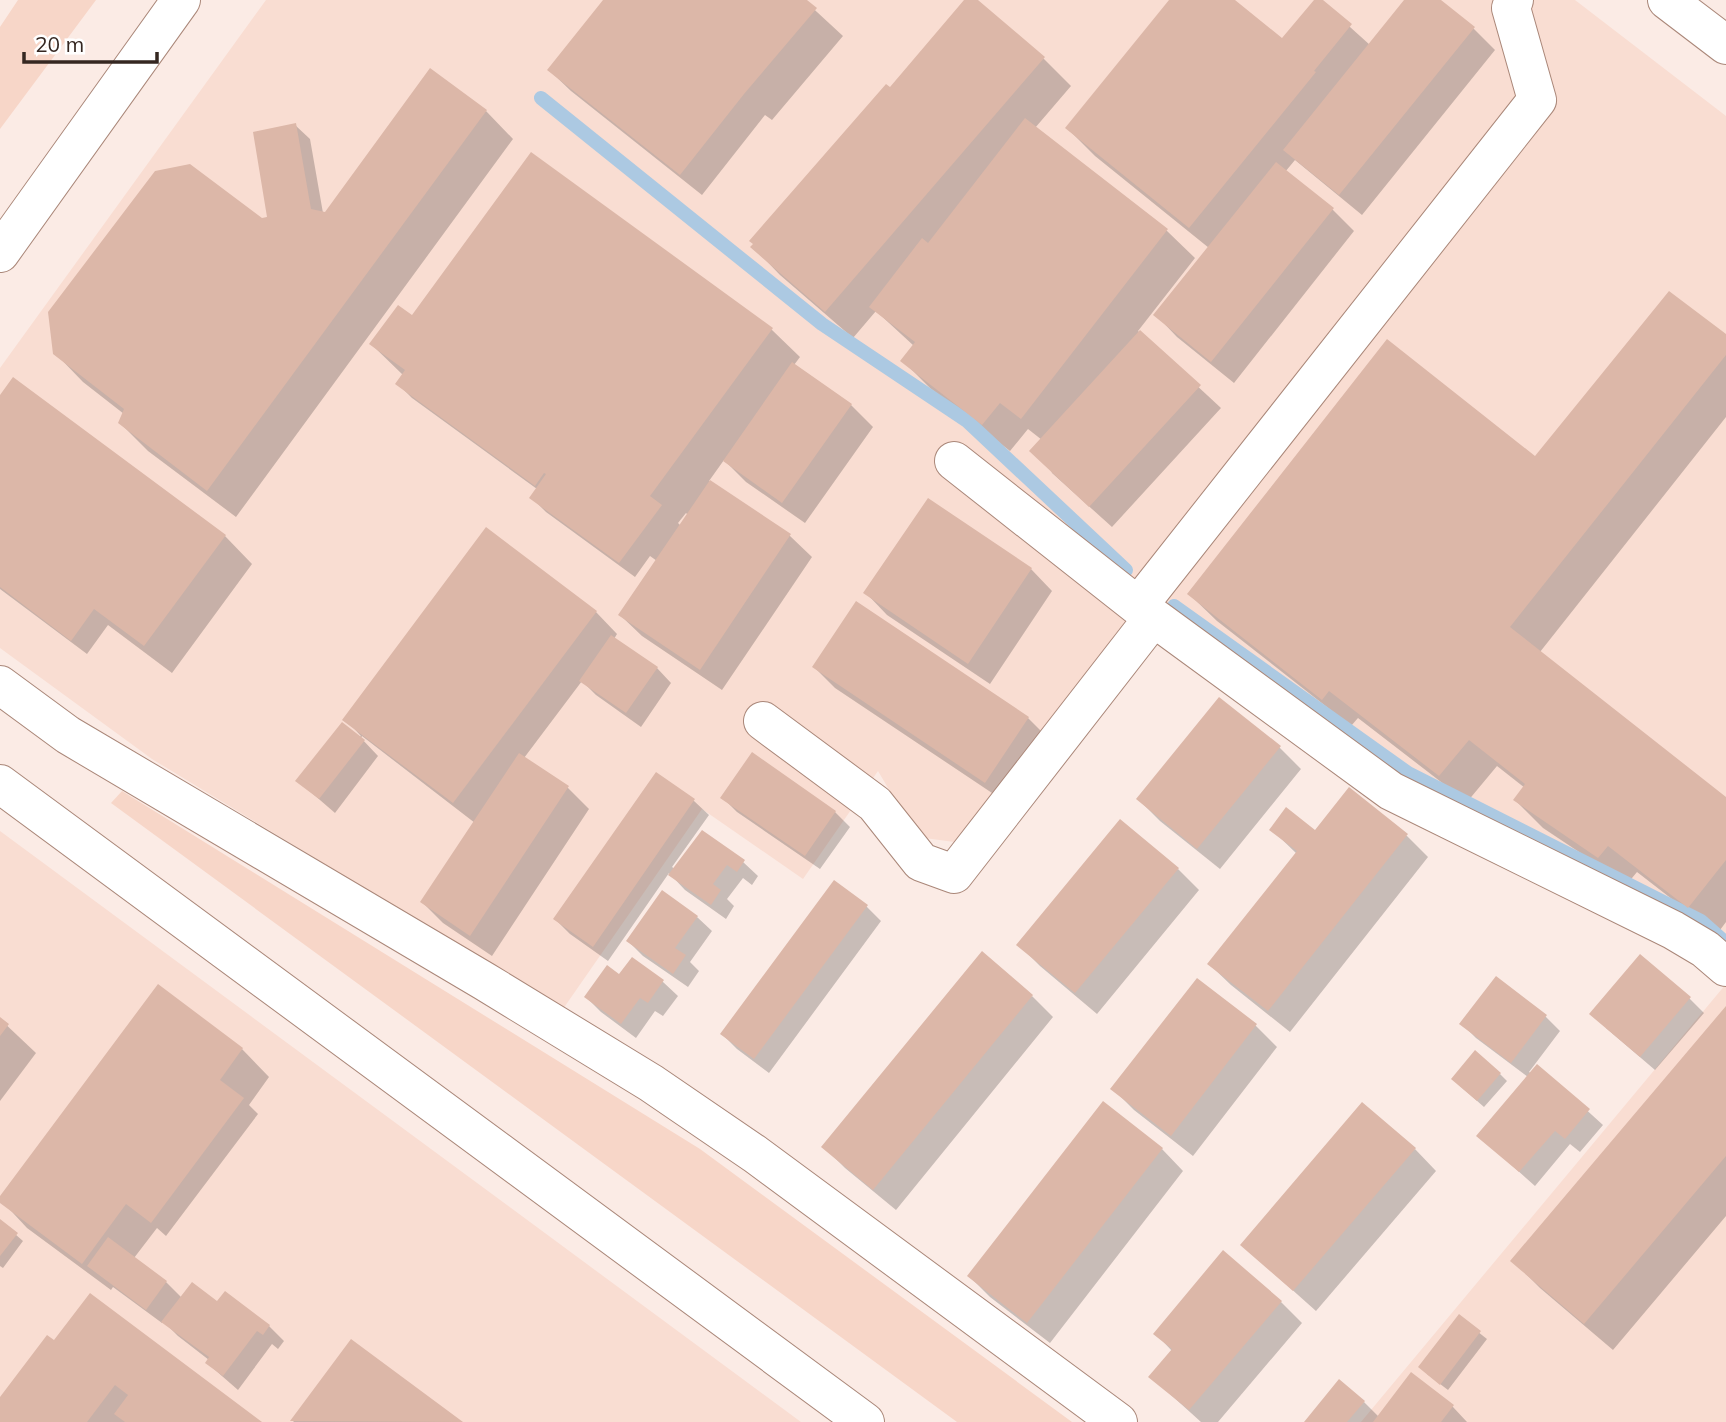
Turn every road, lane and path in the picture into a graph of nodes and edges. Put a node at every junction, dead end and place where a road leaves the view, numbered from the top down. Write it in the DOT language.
graph roads {
  1 [pos="181,0"];
  2 [pos="1514,0"];
  3 [pos="1667,0"];
  4 [pos="1726,45"];
  5 [pos="0,253"];
  6 [pos="954,461"];
  7 [pos="1146,612"];
  8 [pos="0,685"];
  9 [pos="763,721"];
  10 [pos="0,784"];
  11 [pos="1726,967"];
  12 [pos="865,1422"];
  13 [pos="1118,1422"];
  1 -- 5 [label="main road"];
  2 -- 7 [label="main road"];
  3 -- 4 [label="main road"];
  6 -- 7 [label="main road"];
  7 -- 9 [label="main road"];
  7 -- 11 [label="main road"];
  8 -- 13 [label="main road"];
  10 -- 12 [label="main road"];
}
